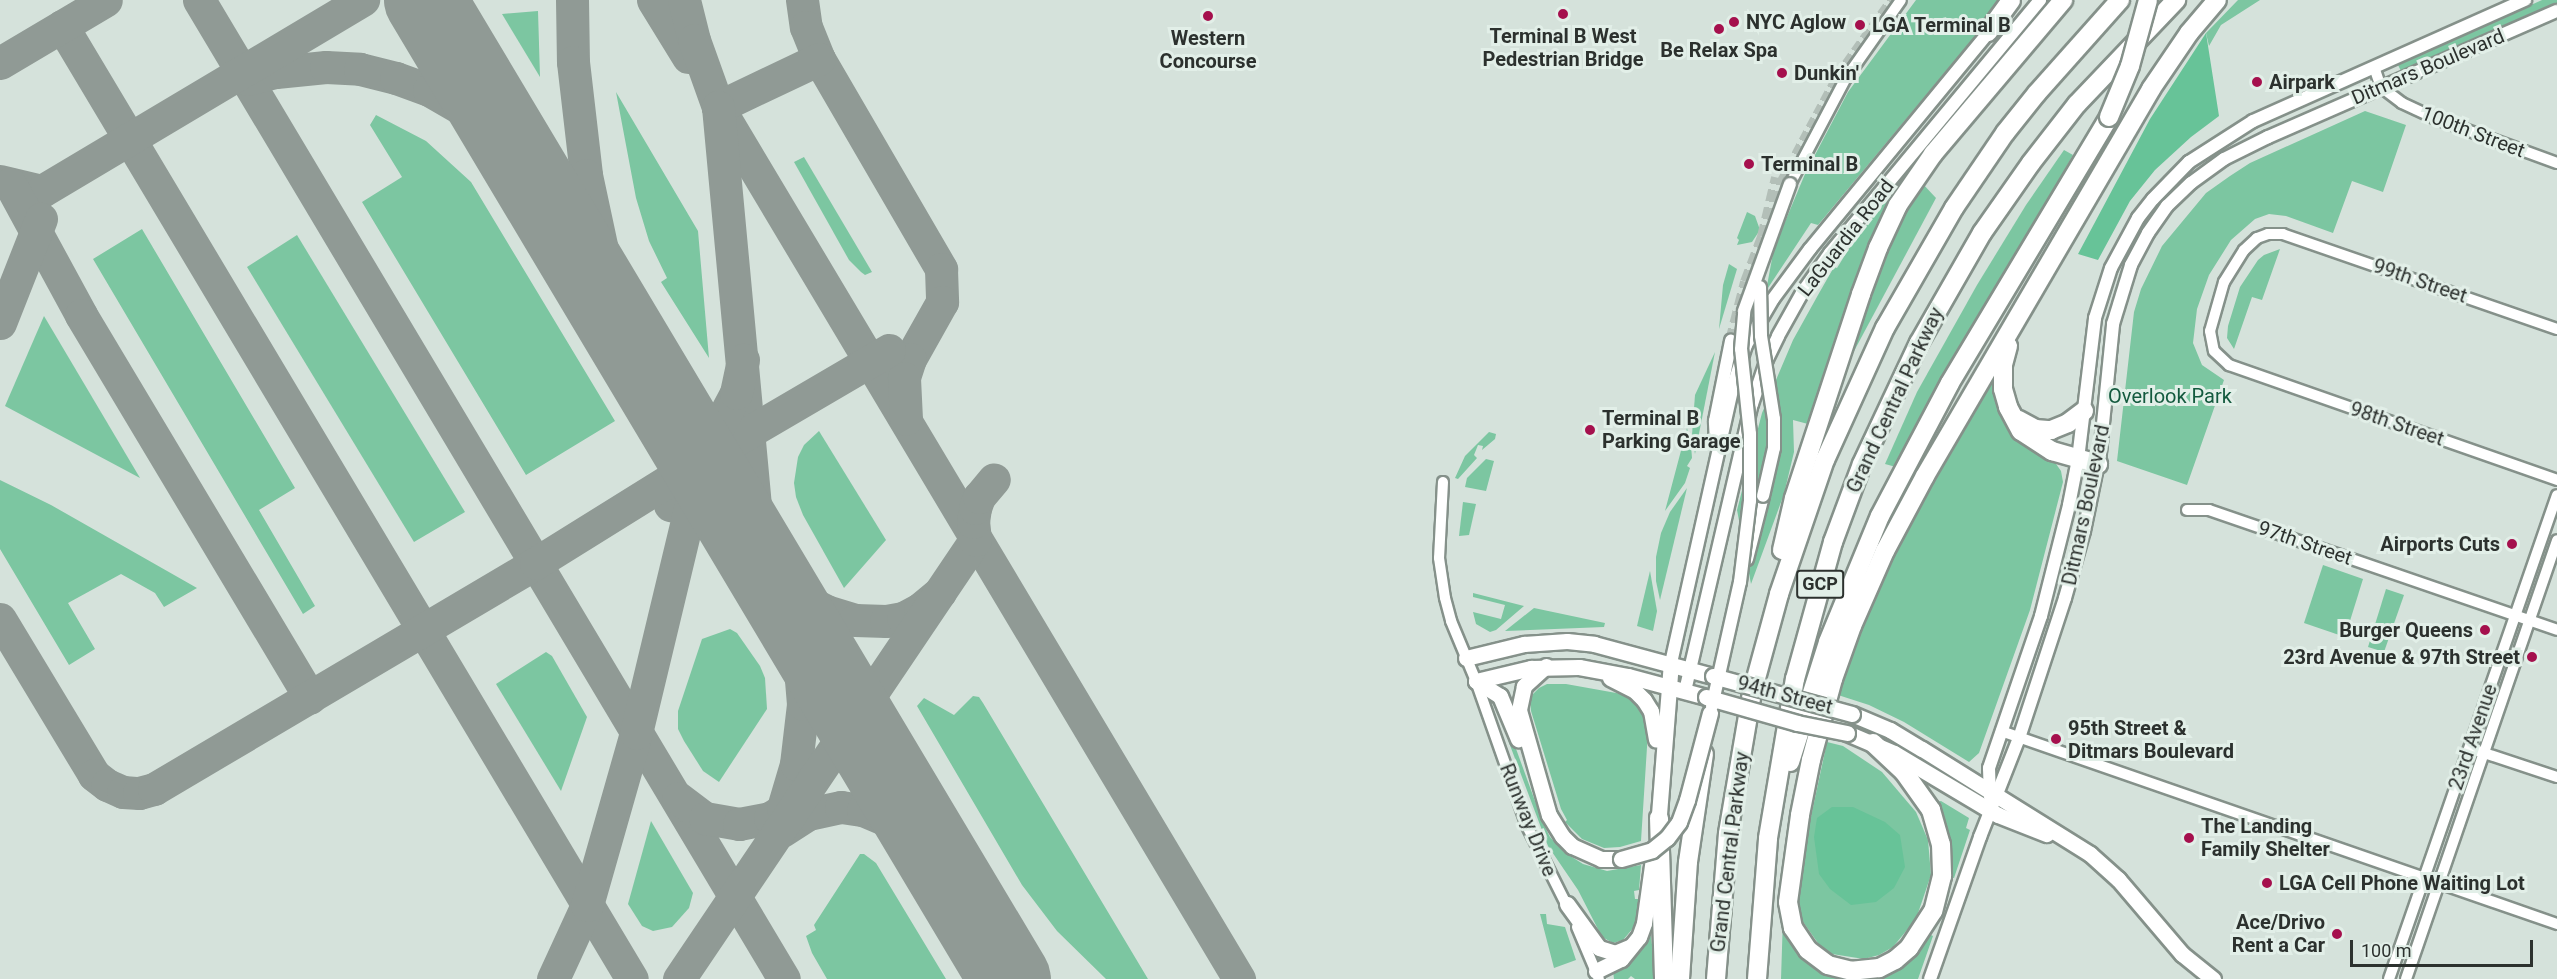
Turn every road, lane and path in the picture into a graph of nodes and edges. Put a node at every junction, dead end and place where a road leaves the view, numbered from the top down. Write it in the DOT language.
graph roads {
  1 [pos="1901,0"];
  2 [pos="2012,0"];
  3 [pos="2018,0"];
  4 [pos="2040,0"];
  5 [pos="2063,0"];
  6 [pos="2120,0"];
  7 [pos="2148,0"];
  8 [pos="2176,0"];
  9 [pos="2217,0"];
  10 [pos="2524,0"];
  11 [pos="2557,11"];
  12 [pos="2557,18"];
  13 [pos="2520,27"];
  14 [pos="1988,32"];
  15 [pos="2374,66"];
  16 [pos="2381,87"];
  17 [pos="2557,163"];
  18 [pos="1790,184"];
  19 [pos="2052,261"];
  20 [pos="1760,287"];
  21 [pos="2557,329"];
  22 [pos="1731,341"];
  23 [pos="2236,368"];
  24 [pos="2008,407"];
  25 [pos="2084,411"];
  26 [pos="2078,459"];
  27 [pos="1717,462"];
  28 [pos="2098,464"];
  29 [pos="2557,480"];
  30 [pos="1443,482"];
  31 [pos="2557,495"];
  32 [pos="2187,510"];
  33 [pos="2557,540"];
  34 [pos="1740,582"];
  35 [pos="2515,616"];
  36 [pos="2529,621"];
  37 [pos="2557,630"];
  38 [pos="1466,658"];
  39 [pos="1671,663"];
  40 [pos="1546,666"];
  41 [pos="1579,667"];
  42 [pos="1690,669"];
  43 [pos="1476,681"];
  44 [pos="1667,686"];
  45 [pos="1685,691"];
  46 [pos="1708,705"];
  47 [pos="2001,731"];
  48 [pos="2019,738"];
  49 [pos="1873,743"];
  50 [pos="1742,745"];
  51 [pos="2469,748"];
  52 [pos="2483,753"];
  53 [pos="1661,768"];
  54 [pos="2557,777"];
  55 [pos="1540,785"];
  56 [pos="1993,793"];
  57 [pos="1990,810"];
  58 [pos="1659,818"];
  59 [pos="1768,838"];
  60 [pos="2074,844"];
  61 [pos="2424,879"];
  62 [pos="2438,884"];
  63 [pos="1567,904"];
  64 [pos="2557,924"];
  65 [pos="1639,936"];
  66 [pos="1597,975"];
  67 [pos="1664,979"];
  68 [pos="1680,979"];
  69 [pos="1716,979"];
  70 [pos="1757,979"];
  71 [pos="1930,979"];
  72 [pos="2213,979"];
  73 [pos="2389,979"];
  74 [pos="2406,979"];
  1 -- 18 [label="street"];
  2 -- 14 [label="highway"];
  3 -- 14 [label="street, LaGuardia Road"];
  4 -- 42 [label="street, LaGuardia Road"];
  5 -- 50 [label="highway"];
  6 -- 50 [label="highway, Grand Central Parkway / GCP"];
  7 -- 59 [label="highway, bridge"];
  8 -- 59 [label="highway, Grand Central Parkway / GCP"];
  9 -- 19 [label="highway"];
  10 -- 15 [label="street, Ditmars Boulevard"];
  11 -- 13 [label="street, Ditmars Boulevard"];
  12 -- 13 [label="street"];
  13 -- 16 [label="street, Ditmars Boulevard"];
  14 -- 27 [label="street, LaGuardia Road"];
  15 -- 16 [label="street"];
  15 -- 25 [label="street, Ditmars Boulevard"];
  16 -- 17 [label="street, 100th Street"];
  16 -- 28 [label="street, Ditmars Boulevard"];
  18 -- 34 [label="street, bridge"];
  19 -- 24 [label="highway"];
  19 -- 49 [label="highway"];
  20 -- 34 [label="street, bridge"];
  21 -- 23 [label="street, 99th Street"];
  22 -- 27 [label="street"];
  23 -- 29 [label="street, 98th Street"];
  24 -- 25 [label="highway"];
  24 -- 26 [label="highway"];
  25 -- 26 [label="street, Ditmars Boulevard"];
  26 -- 28 [label="highway"];
  26 -- 47 [label="street, Ditmars Boulevard"];
  27 -- 39 [label="street, LaGuardia Road"];
  28 -- 48 [label="street, Ditmars Boulevard"];
  30 -- 38 [label="street, Runway Drive"];
  31 -- 35 [label="street, 23rd Avenue"];
  32 -- 35 [label="street, 97th Street"];
  33 -- 36 [label="street, 23rd Avenue"];
  34 -- 46 [label="street, bridge"];
  35 -- 36 [label="street, 97th Street"];
  35 -- 51 [label="street, 23rd Avenue"];
  36 -- 37 [label="street, 97th Street"];
  36 -- 52 [label="street, 23rd Avenue"];
  38 -- 39 [label="main road, 94th Street"];
  38 -- 43 [label="street, Runway Drive"];
  39 -- 42 [label="main road, 94th Street"];
  39 -- 44 [label="main road"];
  40 -- 41 [label="main road, 94th Street"];
  40 -- 43 [label="main road, 94th Street"];
  40 -- 55 [label="main road"];
  41 -- 44 [label="main road, 94th Street"];
  41 -- 53 [label="main road"];
  42 -- 45 [label="street, LaGuardia Road"];
  42 -- 56 [label="main road, 94th Street, bridge"];
  43 -- 55 [label="main road"];
  43 -- 63 [label="street, Runway Drive"];
  44 -- 45 [label="main road, 94th Street"];
  44 -- 53 [label="main road"];
  45 -- 46 [label="main road, 94th Street"];
  46 -- 49 [label="main road, 94th Street, bridge"];
  46 -- 55 [label="main road, bridge"];
  46 -- 68 [label="highway, bridge"];
  47 -- 48 [label="street"];
  47 -- 56 [label="street, Ditmars Boulevard"];
  48 -- 56 [label="street, Ditmars Boulevard"];
  48 -- 61 [label="street"];
  49 -- 57 [label="main road, 94th Street"];
  50 -- 69 [label="highway, Grand Central Parkway / GCP"];
  51 -- 52 [label="street"];
  51 -- 61 [label="street, 23rd Avenue"];
  52 -- 54 [label="street"];
  52 -- 62 [label="street, 23rd Avenue"];
  53 -- 58 [label="main road"];
  56 -- 57 [label="street, Ditmars Boulevard"];
  56 -- 60 [label="main road, 94th Street"];
  57 -- 60 [label="main road, 94th Street"];
  57 -- 71 [label="street, Ditmars Boulevard"];
  58 -- 65 [label="main road"];
  58 -- 67 [label="highway"];
  59 -- 70 [label="highway, Grand Central Parkway / GCP"];
  60 -- 72 [label="main road, 94th Street"];
  61 -- 62 [label="street"];
  61 -- 73 [label="street, 23rd Avenue"];
  62 -- 64 [label="street"];
  62 -- 74 [label="street, 23rd Avenue"];
  63 -- 65 [label="main road"];
  63 -- 66 [label="street, Runway Drive"];
  65 -- 66 [label="main road"];
}
